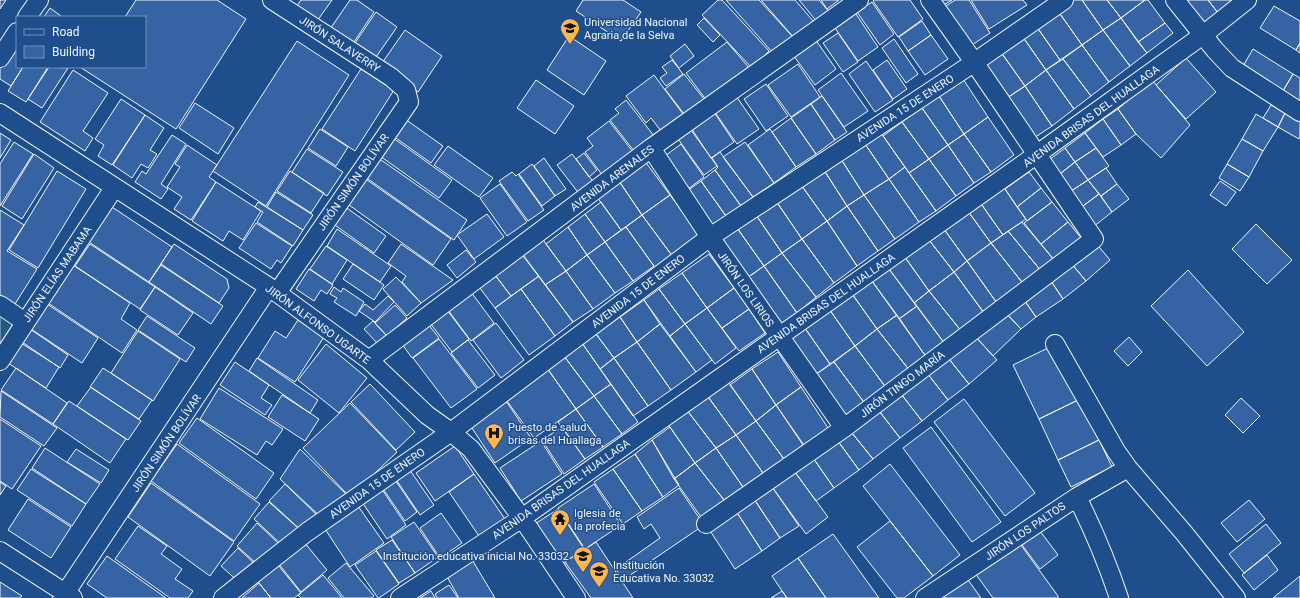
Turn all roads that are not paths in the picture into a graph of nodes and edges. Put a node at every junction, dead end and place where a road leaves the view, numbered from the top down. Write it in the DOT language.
graph roads {
  1 [pos="39,0"];
  2 [pos="272,0"];
  3 [pos="859,0"];
  4 [pos="930,0"];
  5 [pos="1064,0"];
  6 [pos="1175,0"];
  7 [pos="1247,0"];
  8 [pos="28,16"];
  9 [pos="16,34"];
  10 [pos="1203,35"];
  11 [pos="0,58"];
  12 [pos="975,62"];
  13 [pos="406,90"];
  14 [pos="1300,112"];
  15 [pos="0,113"];
  16 [pos="651,148"];
  17 [pos="1036,155"];
  18 [pos="114,188"];
  19 [pos="710,237"];
  20 [pos="273,290"];
  21 [pos="0,305"];
  22 [pos="25,322"];
  23 [pos="779,336"];
  24 [pos="1055,344"];
  25 [pos="369,360"];
  26 [pos="0,361"];
  27 [pos="844,428"];
  28 [pos="451,432"];
  29 [pos="1128,468"];
  30 [pos="1076,497"];
  31 [pos="522,518"];
  32 [pos="706,524"];
  33 [pos="0,551"];
  34 [pos="67,597"];
  35 [pos="223,598"];
  36 [pos="400,598"];
  37 [pos="576,598"];
  38 [pos="925,598"];
  39 [pos="1119,598"];
  40 [pos="1236,598"];
  1 -- 8 [label="street"];
  2 -- 13 [label="street, JIRÓN SALAVERRY"];
  3 -- 16 [label="street, AVENIDA ARENALES"];
  4 -- 12 [label="street"];
  5 -- 12 [label="street, AVENIDA 15 DE ENERO"];
  6 -- 10 [label="street"];
  7 -- 10 [label="street, AVENIDA BRISAS DEL HUALLAGA"];
  9 -- 11 [label="street"];
  10 -- 14 [label="street"];
  10 -- 17 [label="street, AVENIDA BRISAS DEL HUALLAGA"];
  12 -- 17 [label="street"];
  12 -- 19 [label="street, AVENIDA 15 DE ENERO"];
  13 -- 20 [label="street, JIRÓN SIMÓN BOLÍVAR"];
  15 -- 18 [label="street, JIRÓN ALFONSO UGARTE"];
  16 -- 19 [label="street, JIRÓN LOS LIRIOS"];
  16 -- 25 [label="street, AVENIDA ARENALES"];
  17 -- 23 [label="street, AVENIDA BRISAS DEL HUALLAGA"];
  17 -- 27 [label="street, JIRÓN TINGO MARÍA"];
  18 -- 20 [label="street, JIRÓN ALFONSO UGARTE"];
  18 -- 22 [label="street, JIRÓN ELÍAS MABAMA"];
  19 -- 23 [label="street, JIRÓN LOS LIRIOS"];
  19 -- 28 [label="street, AVENIDA 15 DE ENERO"];
  20 -- 25 [label="street, JIRÓN ALFONSO UGARTE"];
  20 -- 34 [label="street, JIRÓN SIMÓN BOLÍVAR"];
  21 -- 22 [label="street"];
  22 -- 26 [label="street, JIRÓN ELÍAS MABAMA"];
  23 -- 27 [label="street, JIRÓN LOS LIRIOS"];
  23 -- 31 [label="street, AVENIDA BRISAS DEL HUALLAGA"];
  24 -- 29 [label="street"];
  25 -- 28 [label="street, JIRÓN ALFONSO UGARTE"];
  27 -- 32 [label="street, JIRÓN TINGO MARÍA"];
  28 -- 31 [label="street, JIRÓN ALFONSO UGARTE"];
  28 -- 35 [label="street, AVENIDA 15 DE ENERO"];
  29 -- 30 [label="street, JIRÓN LOS PALTOS"];
  29 -- 40 [label="street"];
  30 -- 38 [label="street, JIRÓN LOS PALTOS"];
  30 -- 39 [label="street"];
  31 -- 36 [label="street, AVENIDA BRISAS DEL HUALLAGA"];
  31 -- 37 [label="street, JIRÓN ALFONSO UGARTE"];
  33 -- 34 [label="street"];
}
